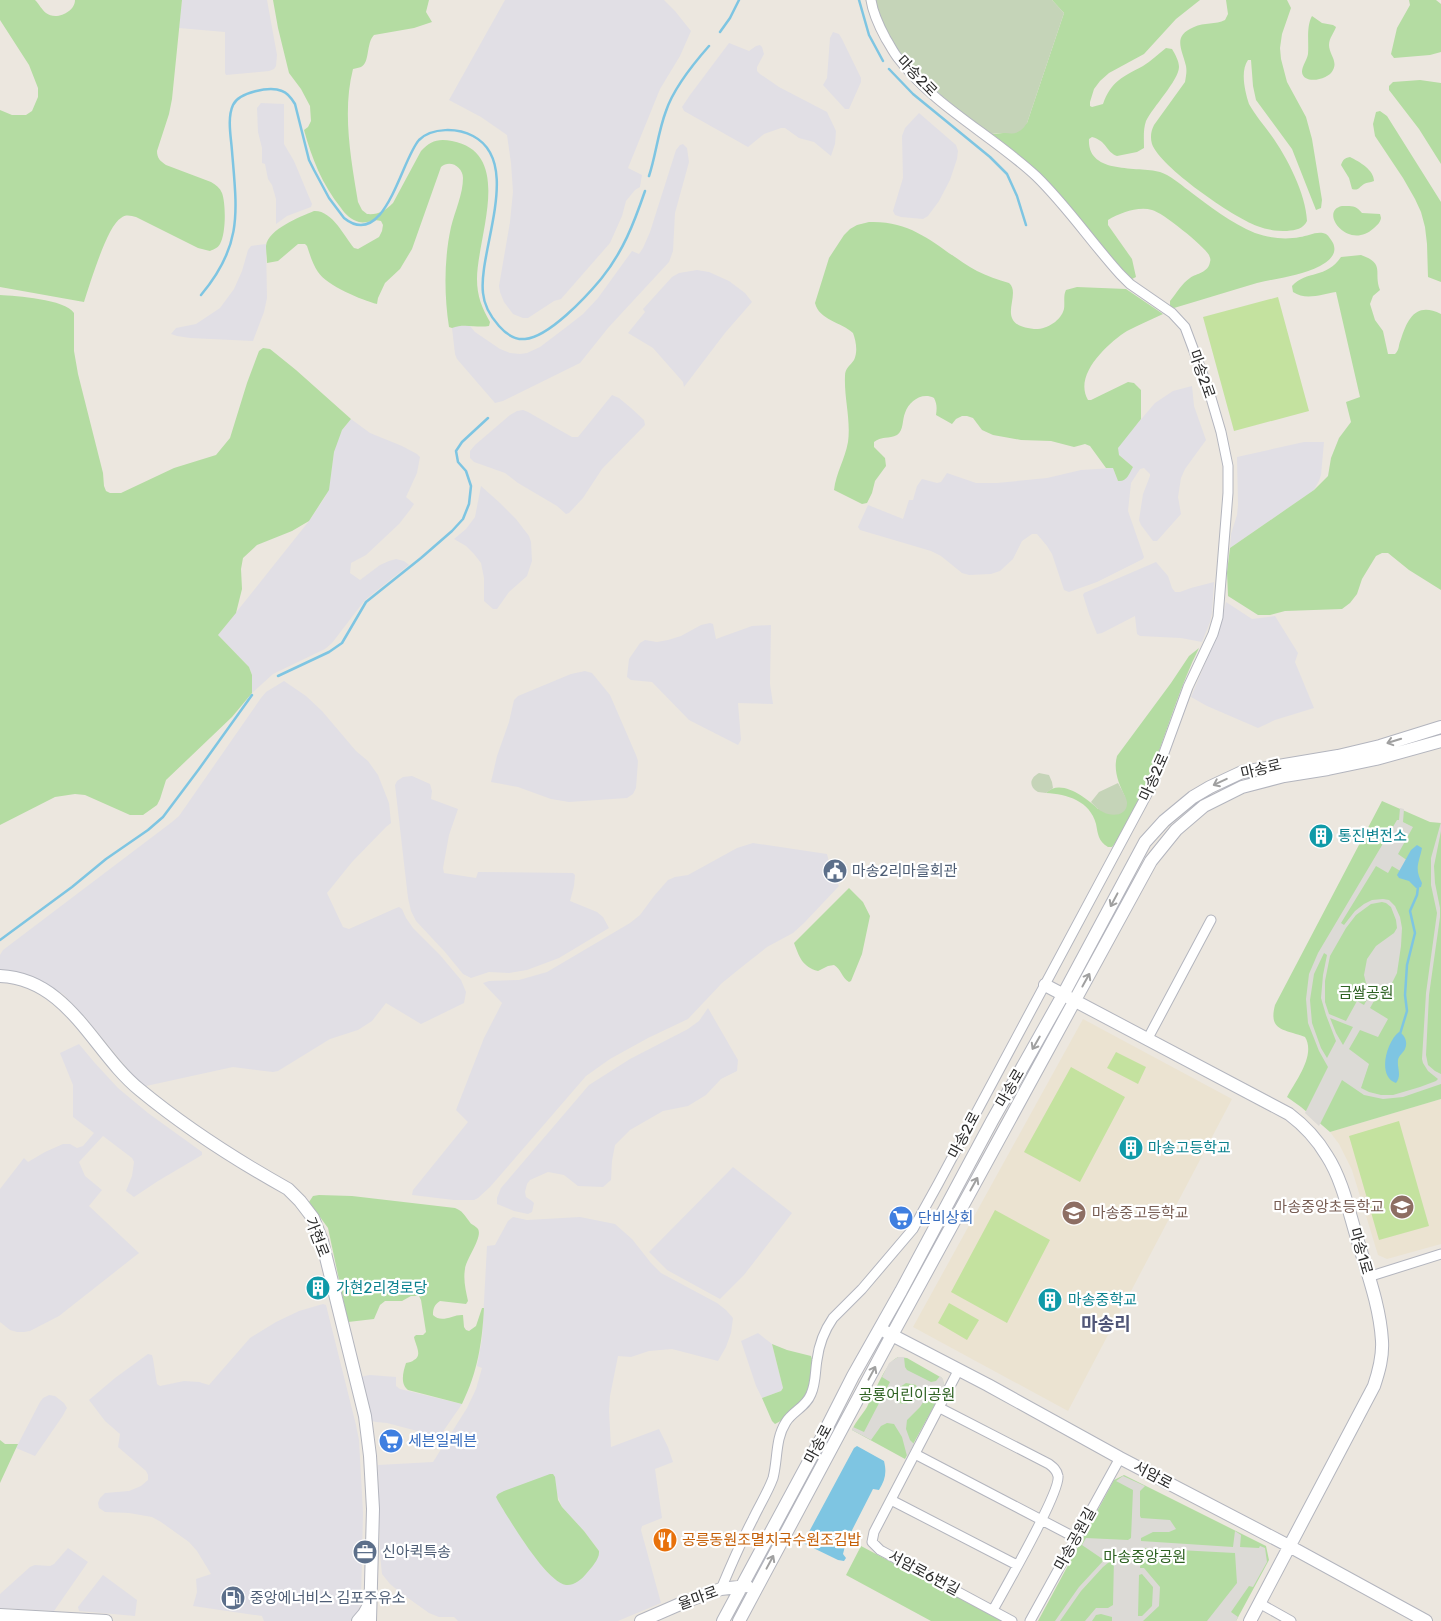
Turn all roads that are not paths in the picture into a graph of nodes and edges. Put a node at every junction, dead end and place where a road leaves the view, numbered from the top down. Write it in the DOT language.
graph roads {
  1 [pos="871,0"];
  2 [pos="1441,727"];
  3 [pos="1441,741"];
  4 [pos="1211,920"];
  5 [pos="0,976"];
  6 [pos="1045,985"];
  7 [pos="1069,998"];
  8 [pos="1147,1040"];
  9 [pos="1441,1254"];
  10 [pos="1368,1277"];
  11 [pos="879,1329"];
  12 [pos="892,1335"];
  13 [pos="958,1371"];
  14 [pos="940,1408"];
  15 [pos="915,1454"];
  16 [pos="1120,1458"];
  17 [pos="891,1500"];
  18 [pos="1041,1520"];
  19 [pos="1076,1538"];
  20 [pos="1289,1546"];
  21 [pos="1017,1566"];
  22 [pos="758,1584"];
  23 [pos="742,1586"];
  24 [pos="721,1589"];
  25 [pos="372,1601"];
  26 [pos="1259,1603"];
  27 [pos="993,1610"];
  28 [pos="0,1615"];
  29 [pos="106,1621"];
  30 [pos="358,1621"];
  31 [pos="370,1621"];
  32 [pos="380,1621"];
  33 [pos="641,1621"];
  34 [pos="724,1621"];
  35 [pos="739,1621"];
  36 [pos="1012,1621"];
  37 [pos="1030,1621"];
  38 [pos="1250,1621"];
  39 [pos="1291,1621"];
  40 [pos="1426,1621"];
  1 -- 6 [label="street, 마송2로"];
  2 -- 7 [label="street, 마송로, one-way"];
  7 -- 3 [label="street, 마송로, one-way"];
  4 -- 8 [label="street"];
  5 -- 25 [label="street, 가현로"];
  6 -- 7 [label="street, 마송1로"];
  6 -- 24 [label="street, 마송2로"];
  7 -- 8 [label="street, 마송1로"];
  7 -- 11 [label="street, 마송로, one-way"];
  12 -- 7 [label="street, 마송로, one-way"];
  8 -- 10 [label="street, 마송1로"];
  9 -- 10 [label="street"];
  10 -- 20 [label="street, 마송1로"];
  11 -- 12 [label="street, 서암로"];
  11 -- 23 [label="street, 마송로"];
  12 -- 13 [label="street, 서암로"];
  22 -- 12 [label="street, 마송로, one-way"];
  13 -- 14 [label="street, 서암로6번길"];
  13 -- 16 [label="street, 서암로"];
  14 -- 15 [label="street, 서암로6번길"];
  14 -- 18 [label="street"];
  15 -- 17 [label="street, 서암로6번길"];
  15 -- 18 [label="street"];
  16 -- 19 [label="street, 마송공원길"];
  16 -- 20 [label="street, 서암로"];
  17 -- 21 [label="street"];
  17 -- 27 [label="street, 서암로6번길"];
  18 -- 19 [label="street"];
  18 -- 21 [label="street"];
  19 -- 37 [label="street, 마송공원길"];
  20 -- 26 [label="street, 마송1로"];
  20 -- 40 [label="street, 서암로"];
  21 -- 27 [label="street"];
  22 -- 23 [label="street, 율마로"];
  22 -- 35 [label="street, 마송로"];
  23 -- 24 [label="street, 율마로"];
  23 -- 34 [label="street, 마송로"];
  24 -- 33 [label="street, 율마로"];
  25 -- 30 [label="street"];
  25 -- 31 [label="street, 가현로"];
  25 -- 32 [label="street"];
  26 -- 38 [label="street, 마송1로"];
  26 -- 39 [label="street"];
  27 -- 36 [label="street, 서암로6번길"];
  28 -- 29 [label="street"];
}
